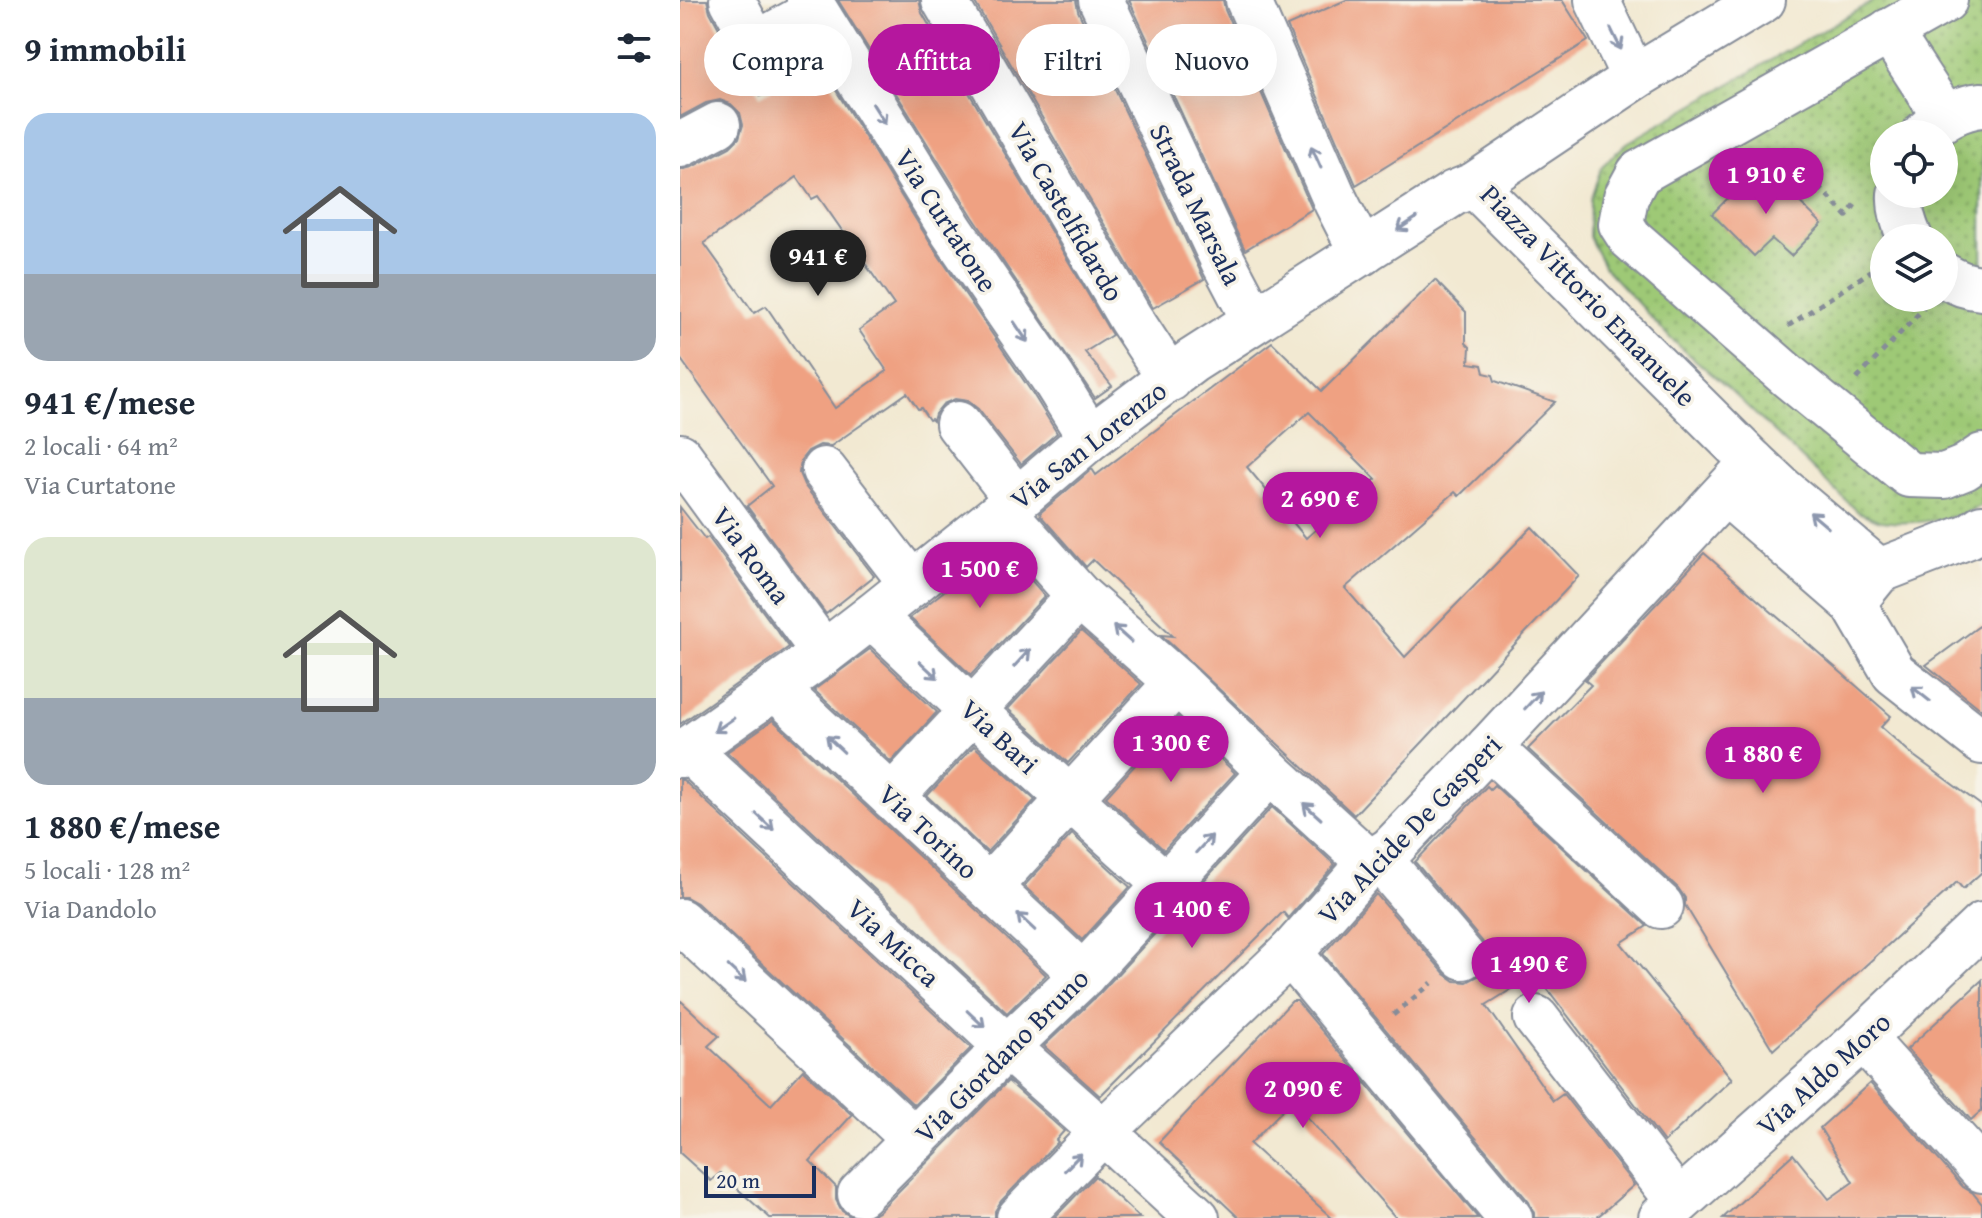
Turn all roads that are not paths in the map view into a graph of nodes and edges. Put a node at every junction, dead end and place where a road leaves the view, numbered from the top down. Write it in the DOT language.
graph roads {
  1 [pos="732,0"];
  2 [pos="944,0"];
  3 [pos="1101,0"];
  4 [pos="1597,0"];
  5 [pos="1763,0"];
  6 [pos="1945,0"];
  7 [pos="1267,1"];
  8 [pos="812,6"];
  9 [pos="1889,31"];
  10 [pos="1634,78"];
  11 [pos="1950,119"];
  12 [pos="718,125"];
  13 [pos="680,145"];
  14 [pos="1474,185"];
  15 [pos="1362,253"];
  16 [pos="1958,281"];
  17 [pos="1982,288"];
  18 [pos="1254,320"];
  19 [pos="1170,379"];
  20 [pos="958,424"];
  21 [pos="1090,438"];
  22 [pos="680,456"];
  23 [pos="1982,456"];
  24 [pos="824,470"];
  25 [pos="1740,477"];
  26 [pos="1010,506"];
  27 [pos="1982,527"];
  28 [pos="912,584"];
  29 [pos="1866,587"];
  30 [pos="1079,596"];
  31 [pos="872,616"];
  32 [pos="824,653"];
  33 [pos="1177,682"];
  34 [pos="775,688"];
  35 [pos="973,711"];
  36 [pos="1982,742"];
  37 [pos="1489,747"];
  38 [pos="684,752"];
  39 [pos="1270,772"];
  40 [pos="892,797"];
  41 [pos="1070,799"];
  42 [pos="1374,860"];
  43 [pos="1166,885"];
  44 [pos="989,887"];
  45 [pos="1661,906"];
  46 [pos="680,921"];
  47 [pos="1982,925"];
  48 [pos="1290,953"];
  49 [pos="1463,957"];
  50 [pos="1083,975"];
  51 [pos="1536,1018"];
  52 [pos="1863,1038"];
  53 [pos="1007,1047"];
  54 [pos="1103,1132"];
  55 [pos="915,1140"];
  56 [pos="1982,1170"];
  57 [pos="860,1194"];
  58 [pos="1670,1210"];
  59 [pos="1019,1218"];
  60 [pos="1197,1218"];
  61 [pos="1510,1218"];
  1 -- 8 [label="street"];
  2 -- 19 [label="street, Via Castelfidardo"];
  3 -- 18 [label="street, Strada Marsala"];
  4 -- 10 [label="street, one-way"];
  5 -- 10 [label="street, Piazza Vittorio Emanuele"];
  6 -- 9 [label="street"];
  15 -- 7 [label="street, one-way"];
  8 -- 21 [label="street, Via Curtatone, one-way"];
  9 -- 11 [label="street"];
  9 -- 23 [label="street"];
  10 -- 14 [label="street, Piazza Vittorio Emanuele"];
  12 -- 13 [label="street"];
  14 -- 15 [label="street, Via San Lorenzo, one-way"];
  14 -- 25 [label="street, Piazza Vittorio Emanuele"];
  15 -- 18 [label="street, Via San Lorenzo"];
  16 -- 17 [label="street"];
  18 -- 19 [label="street, Via San Lorenzo"];
  19 -- 21 [label="street, Via San Lorenzo"];
  20 -- 26 [label="street"];
  21 -- 26 [label="street, Via San Lorenzo"];
  22 -- 32 [label="street, Via Roma"];
  24 -- 28 [label="street"];
  25 -- 29 [label="street, Piazza Vittorio Emanuele"];
  37 -- 25 [label="street, Via Alcide De Gasperi, one-way"];
  26 -- 28 [label="street, Via San Lorenzo"];
  26 -- 30 [label="street"];
  27 -- 29 [label="street"];
  28 -- 31 [label="street, Via San Lorenzo"];
  36 -- 29 [label="street, Piazza Vittorio Emanuele, one-way"];
  33 -- 30 [label="street, one-way"];
  35 -- 30 [label="street, one-way"];
  31 -- 32 [label="street, Via San Lorenzo"];
  31 -- 35 [label="street, Via Bari, one-way"];
  32 -- 34 [label="street, Via San Lorenzo"];
  33 -- 39 [label="street"];
  33 -- 41 [label="street"];
  34 -- 38 [label="street, Via San Lorenzo, one-way"];
  40 -- 34 [label="street, Via Torino, one-way"];
  35 -- 40 [label="street"];
  35 -- 41 [label="street, Via Bari"];
  37 -- 42 [label="street, Via Alcide De Gasperi"];
  37 -- 45 [label="street"];
  38 -- 53 [label="street, Via Micca, one-way"];
  42 -- 39 [label="street, one-way"];
  43 -- 39 [label="street, Via Giordano Bruno, one-way"];
  40 -- 44 [label="street, Via Torino"];
  41 -- 43 [label="street, Via Bari"];
  41 -- 44 [label="street"];
  42 -- 48 [label="street, Via Alcide De Gasperi"];
  42 -- 49 [label="street"];
  43 -- 50 [label="street, Via Giordano Bruno"];
  50 -- 44 [label="street, Via Torino, one-way"];
  46 -- 55 [label="street, one-way"];
  47 -- 52 [label="street, Via Aldo Moro"];
  48 -- 54 [label="street, Via Alcide De Gasperi"];
  48 -- 61 [label="street"];
  50 -- 53 [label="street, Via Giordano Bruno"];
  51 -- 58 [label="street"];
  52 -- 56 [label="street"];
  52 -- 58 [label="street, Via Aldo Moro"];
  53 -- 54 [label="street, Via Micca"];
  53 -- 55 [label="street, Via Giordano Bruno"];
  59 -- 54 [label="street, Via Alcide De Gasperi, one-way"];
  54 -- 60 [label="street, Via Micca"];
  55 -- 57 [label="street, Via Giordano Bruno"];
}
